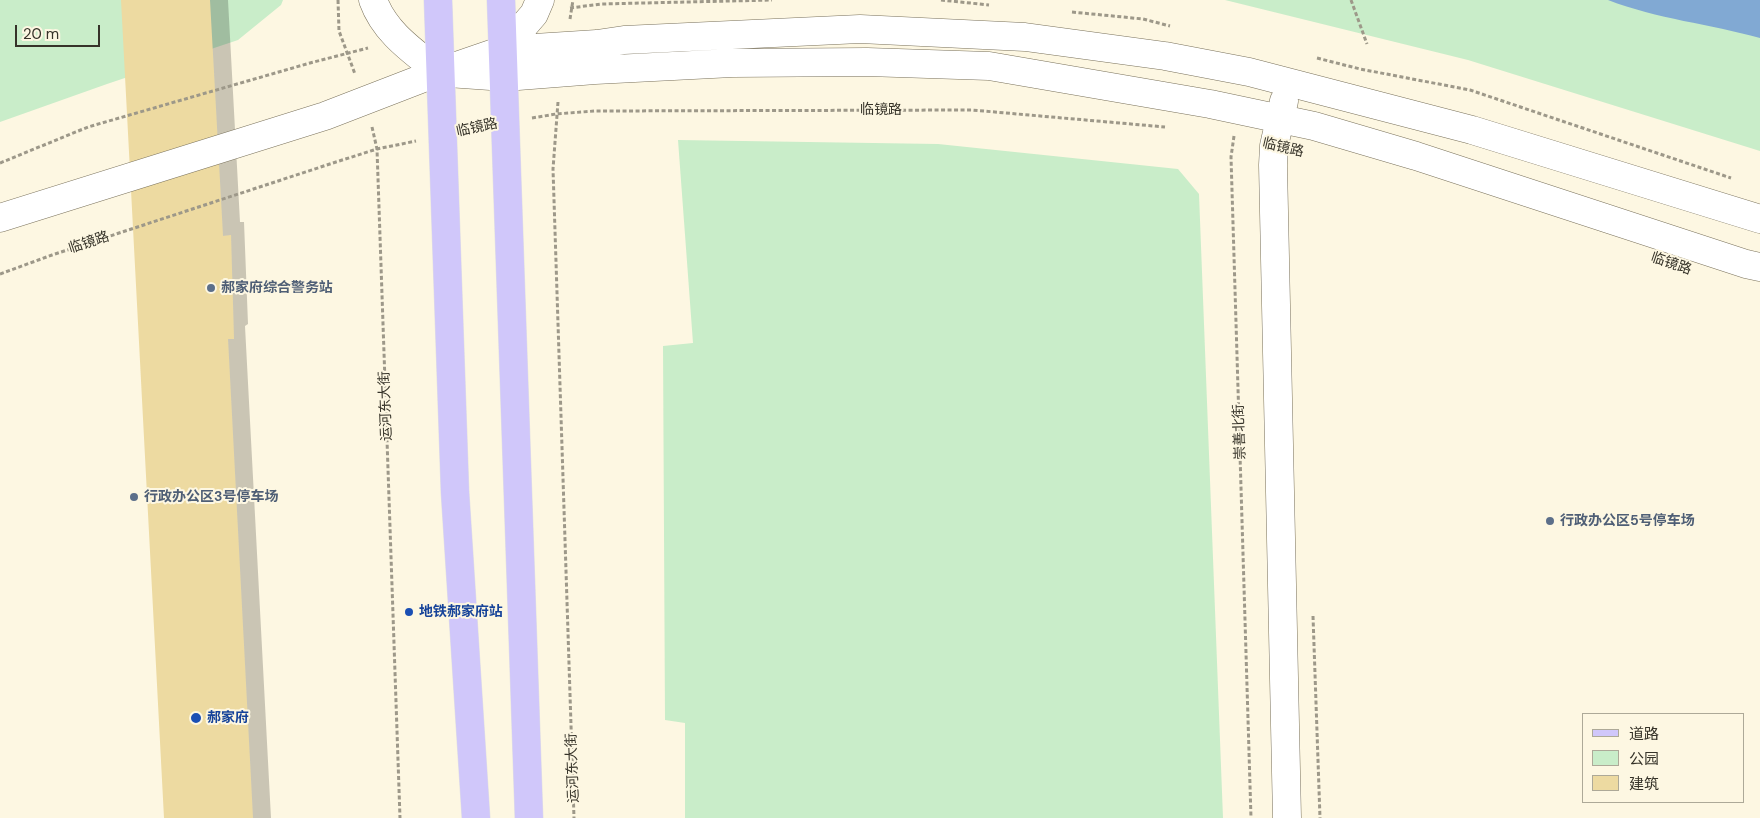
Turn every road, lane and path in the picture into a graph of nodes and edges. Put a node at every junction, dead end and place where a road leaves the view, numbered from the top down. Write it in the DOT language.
graph roads {
  1 [pos="338,0"];
  2 [pos="373,0"];
  3 [pos="438,0"];
  4 [pos="501,0"];
  5 [pos="540,0"];
  6 [pos="573,0"];
  7 [pos="1351,0"];
  8 [pos="1366,44"];
  9 [pos="566,45"];
  10 [pos="503,50"];
  11 [pos="1330,60"];
  12 [pos="440,72"];
  13 [pos="562,73"];
  14 [pos="505,77"];
  15 [pos="1289,82"];
  16 [pos="1322,90"];
  17 [pos="367,100"];
  18 [pos="1238,110"];
  19 [pos="556,114"];
  20 [pos="1280,118"];
  21 [pos="506,122"];
  22 [pos="1165,127"];
  23 [pos="442,135"];
  24 [pos="1233,137"];
  25 [pos="1274,146"];
  26 [pos="377,150"];
  27 [pos="0,218"];
  28 [pos="1760,219"];
  29 [pos="1760,268"];
  30 [pos="0,274"];
  31 [pos="1313,609"];
  32 [pos="400,818"];
  33 [pos="476,818"];
  34 [pos="529,818"];
  35 [pos="574,818"];
  36 [pos="1251,818"];
  37 [pos="1287,818"];
  38 [pos="1320,818"];
  1 -- 17 [label="path, 运河东大街"];
  2 -- 12 [label="street"];
  3 -- 12 [label="main road"];
  4 -- 10 [label="main road"];
  5 -- 10 [label="street"];
  6 -- 9 [label="path"];
  7 -- 8 [label="path"];
  9 -- 10 [label="street, 临镜路"];
  9 -- 15 [label="street, 临镜路"];
  10 -- 12 [label="street, 临镜路"];
  10 -- 14 [label="main road"];
  11 -- 16 [label="path"];
  12 -- 14 [label="street, 临镜路"];
  12 -- 17 [label="street, 临镜路"];
  12 -- 23 [label="main road"];
  13 -- 14 [label="street, 临镜路"];
  13 -- 18 [label="street, 临镜路"];
  13 -- 19 [label="path, 运河东大街"];
  14 -- 21 [label="main road"];
  15 -- 16 [label="street, 临镜路"];
  15 -- 20 [label="street"];
  16 -- 28 [label="street, 临镜路"];
  17 -- 26 [label="path, 运河东大街"];
  17 -- 27 [label="street, 临镜路"];
  18 -- 20 [label="street, 临镜路"];
  18 -- 24 [label="path, 崇善北街"];
  19 -- 21 [label="path, 临镜路"];
  19 -- 22 [label="path, 临镜路"];
  19 -- 35 [label="path, 运河东大街"];
  20 -- 25 [label="street"];
  20 -- 29 [label="street, 临镜路"];
  21 -- 34 [label="main road"];
  23 -- 26 [label="path, 临镜路"];
  23 -- 33 [label="main road"];
  24 -- 25 [label="path, 临镜路"];
  24 -- 36 [label="path, 崇善北街"];
  25 -- 37 [label="street"];
  26 -- 30 [label="path, 临镜路"];
  26 -- 32 [label="path, 运河东大街"];
  31 -- 38 [label="path"];
}
